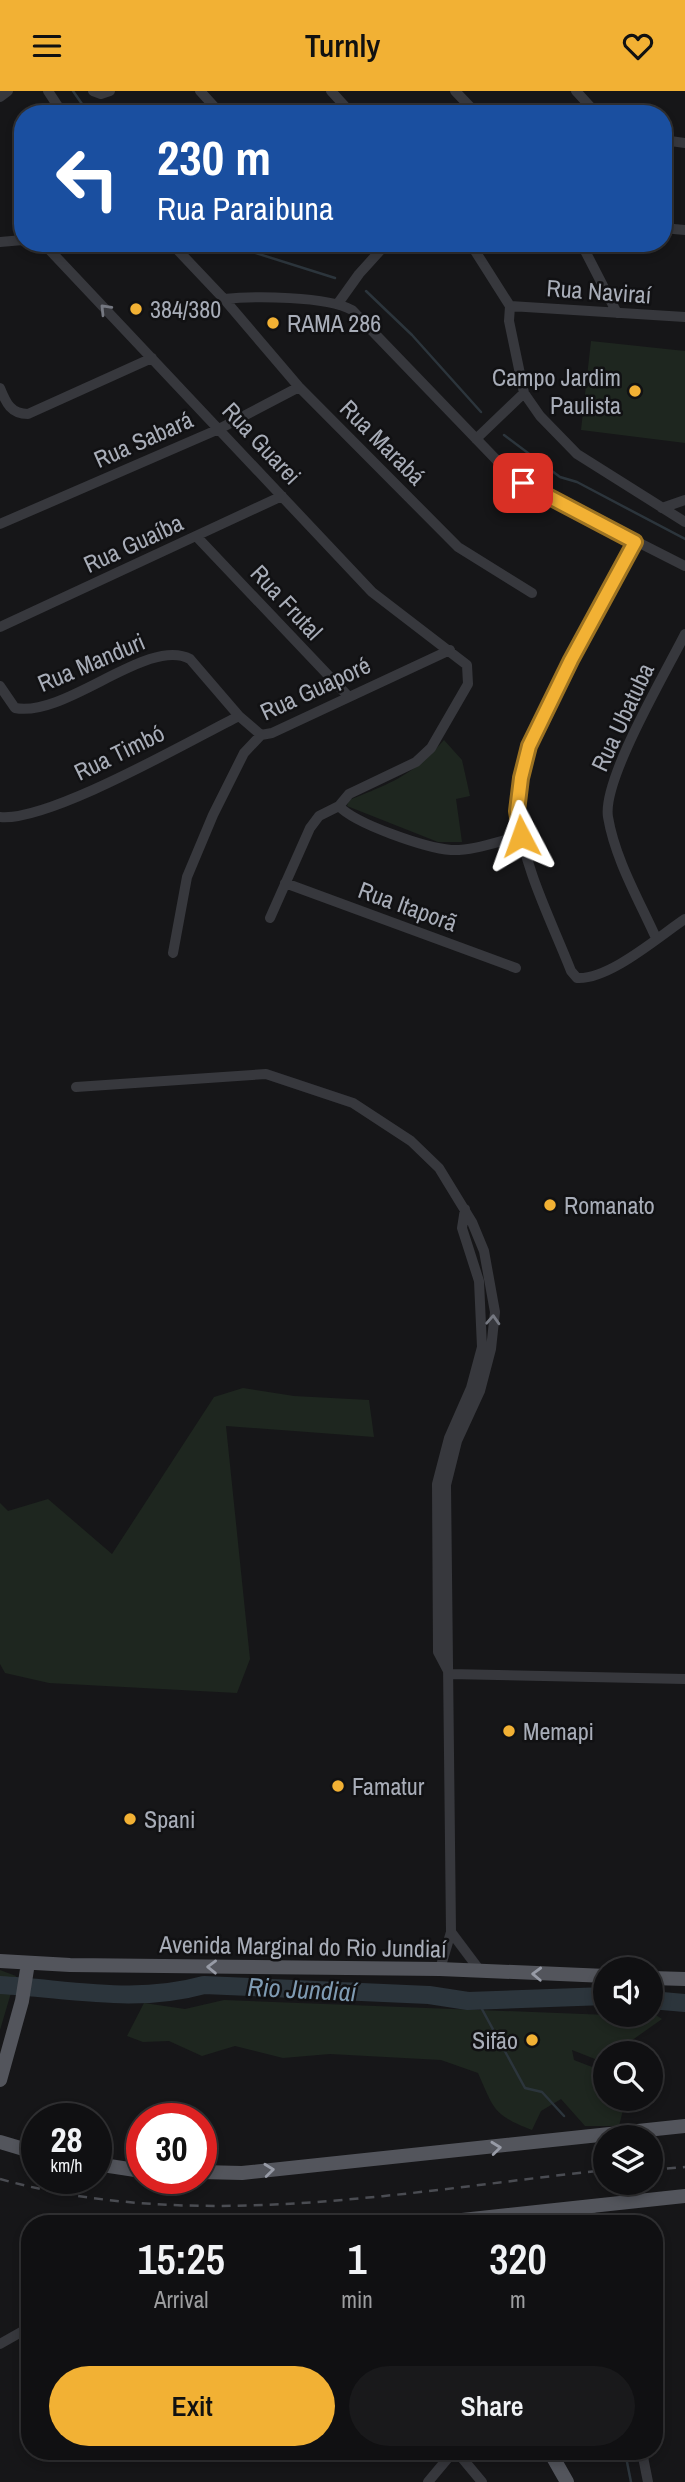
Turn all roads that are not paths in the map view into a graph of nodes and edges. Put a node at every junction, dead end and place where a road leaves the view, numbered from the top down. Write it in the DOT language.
graph roads {
  1 [pos="8,91"];
  2 [pos="93,91"];
  3 [pos="110,91"];
  4 [pos="200,91"];
  5 [pos="331,91"];
  6 [pos="455,91"];
  7 [pos="576,91"];
  8 [pos="0,97"];
  9 [pos="213,105"];
  10 [pos="344,105"];
  11 [pos="468,105"];
  12 [pos="589,105"];
  13 [pos="52,252"];
  14 [pos="180,252"];
  15 [pos="379,252"];
  16 [pos="476,252"];
  17 [pos="586,252"];
  18 [pos="224,299"];
  19 [pos="338,302"];
  20 [pos="510,306"];
  21 [pos="617,313"];
  22 [pos="685,317"];
  23 [pos="152,358"];
  24 [pos="299,387"];
  25 [pos="0,388"];
  26 [pos="524,393"];
  27 [pos="219,429"];
  28 [pos="476,439"];
  29 [pos="282,496"];
  30 [pos="685,500"];
  31 [pos="662,508"];
  32 [pos="685,522"];
  33 [pos="0,524"];
  34 [pos="197,537"];
  35 [pos="635,542"];
  36 [pos="685,566"];
  37 [pos="532,593"];
  38 [pos="0,627"];
  39 [pos="685,634"];
  40 [pos="450,650"];
  41 [pos="0,686"];
  42 [pos="347,695"];
  43 [pos="239,716"];
  44 [pos="261,735"];
  45 [pos="339,806"];
  46 [pos="0,817"];
  47 [pos="521,836"];
  48 [pos="285,883"];
  49 [pos="270,918"];
  50 [pos="685,919"];
  51 [pos="656,938"];
  52 [pos="173,953"];
  53 [pos="516,968"];
  54 [pos="75,1087"];
  55 [pos="449,1674"];
  56 [pos="685,1679"];
  57 [pos="452,1932"];
  58 [pos="0,1961"];
  59 [pos="28,1968"];
  60 [pos="440,1969"];
  61 [pos="481,1972"];
  62 [pos="593,1976"];
  63 [pos="663,1978"];
  64 [pos="685,1979"];
  65 [pos="0,2080"];
  66 [pos="685,2126"];
  67 [pos="0,2142"];
  68 [pos="21,2148"];
  69 [pos="217,2172"];
  70 [pos="685,2196"];
  71 [pos="587,2206"];
  72 [pos="567,2207"];
  73 [pos="500,2215"];
  74 [pos="568,2215"];
  75 [pos="590,2215"];
  76 [pos="21,2332"];
  77 [pos="0,2344"];
  78 [pos="448,2460"];
  79 [pos="462,2460"];
  80 [pos="555,2460"];
  81 [pos="644,2460"];
  82 [pos="428,2482"];
  83 [pos="482,2482"];
  84 [pos="567,2482"];
  85 [pos="648,2482"];
  1 -- 8 [label="street"];
  2 -- 3 [label="street"];
  4 -- 9 [label="street"];
  5 -- 10 [label="street"];
  6 -- 11 [label="street"];
  7 -- 12 [label="street"];
  23 -- 13 [label="street, Rua Guarei, one-way"];
  14 -- 18 [label="street, Rua Marabá"];
  15 -- 19 [label="street"];
  16 -- 20 [label="street"];
  17 -- 21 [label="street"];
  18 -- 19 [label="street"];
  18 -- 24 [label="street, Rua Marabá"];
  19 -- 28 [label="street"];
  20 -- 21 [label="street, Rua Naviraí"];
  20 -- 26 [label="street"];
  21 -- 22 [label="street, Rua Naviraí"];
  23 -- 25 [label="street"];
  23 -- 27 [label="street, Rua Guarei"];
  24 -- 27 [label="street, Rua Sabará"];
  24 -- 37 [label="street, Rua Marabá"];
  26 -- 28 [label="street"];
  26 -- 31 [label="street"];
  27 -- 29 [label="street, Rua Guarei"];
  27 -- 33 [label="street, Rua Sabará"];
  28 -- 35 [label="street"];
  29 -- 34 [label="street, Rua Guaíba"];
  29 -- 40 [label="street, Rua Guarei"];
  30 -- 31 [label="street"];
  31 -- 32 [label="street"];
  34 -- 38 [label="street, Rua Guaíba"];
  34 -- 42 [label="street, Rua Frutal"];
  35 -- 36 [label="street"];
  35 -- 47 [label="street"];
  39 -- 51 [label="street, Rua Ubatuba"];
  40 -- 42 [label="street, Rua Guaporé"];
  40 -- 45 [label="street, Rua Guarei"];
  41 -- 43 [label="street, Rua Manduri"];
  42 -- 44 [label="street, Rua Guaporé"];
  43 -- 44 [label="street, Rua Manduri"];
  43 -- 46 [label="street, Rua Timbó"];
  44 -- 52 [label="street, Rua Guaporé"];
  45 -- 47 [label="street"];
  45 -- 48 [label="street"];
  47 -- 51 [label="street"];
  48 -- 49 [label="street"];
  48 -- 53 [label="street, Rua Itaporã"];
  50 -- 51 [label="street"];
  54 -- 55 [label="street"];
  55 -- 56 [label="street"];
  55 -- 57 [label="street"];
  57 -- 60 [label="street"];
  57 -- 61 [label="street"];
  58 -- 59 [label="main road, Avenida Marginal do Rio Jundiaí"];
  60 -- 59 [label="main road, Avenida Marginal do Rio Jundiaí, one-way"];
  59 -- 65 [label="main road"];
  60 -- 61 [label="main road, Avenida Marginal do Rio Jundiaí"];
  62 -- 61 [label="main road, Avenida Marginal do Rio Jundiaí, one-way"];
  63 -- 64 [label="main road"];
  69 -- 66 [label="main road, one-way"];
  67 -- 68 [label="main road"];
  70 -- 71 [label="main road"];
  71 -- 72 [label="main road"];
  71 -- 75 [label="street"];
  72 -- 73 [label="main road"];
  72 -- 74 [label="street"];
  76 -- 77 [label="street"];
  78 -- 82 [label="street"];
  79 -- 83 [label="street"];
  80 -- 84 [label="main road"];
  81 -- 85 [label="street"];
}
